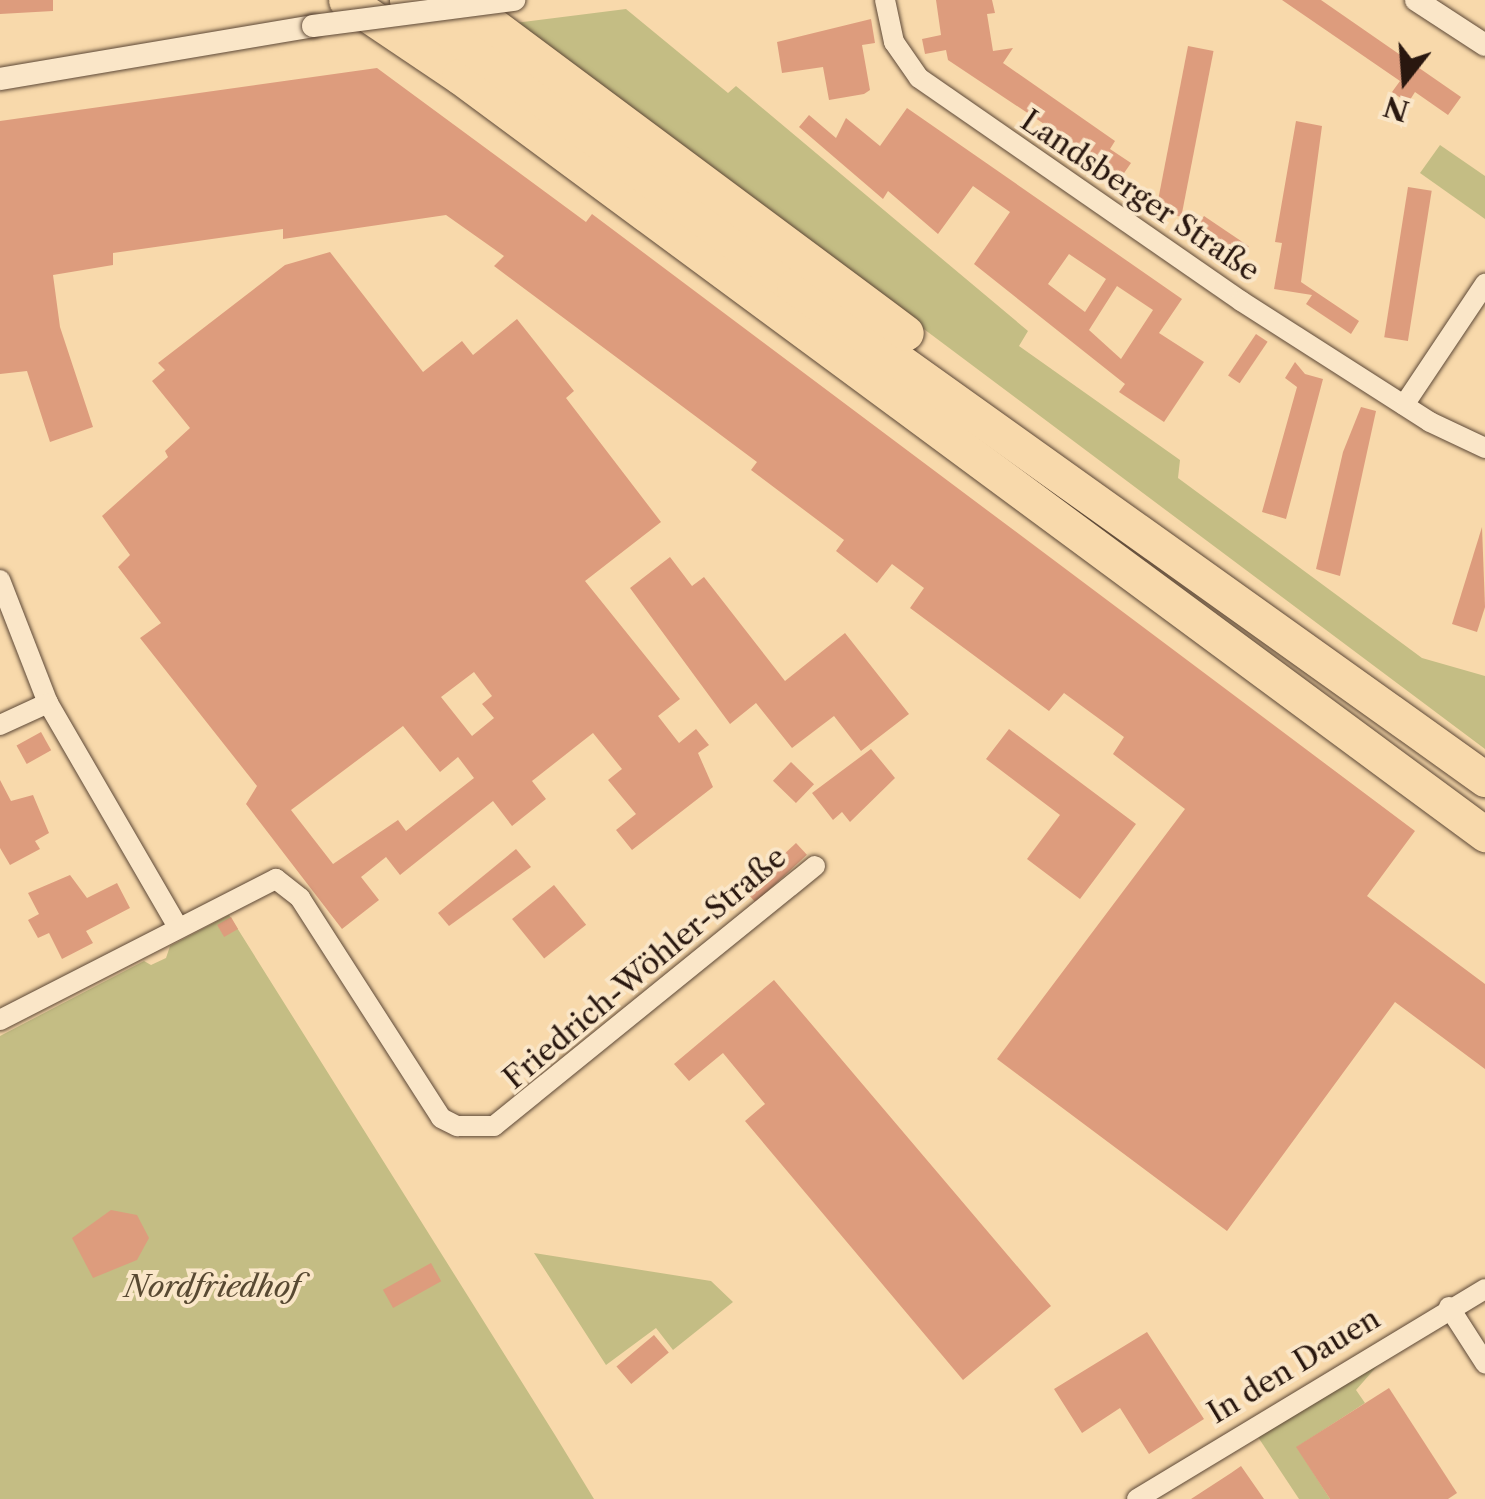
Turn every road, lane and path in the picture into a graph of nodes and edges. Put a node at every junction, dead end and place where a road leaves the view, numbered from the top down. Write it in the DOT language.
graph roads {
  1 [pos="346,0"];
  2 [pos="367,0"];
  3 [pos="408,0"];
  4 [pos="444,0"];
  5 [pos="460,0"];
  6 [pos="514,0"];
  7 [pos="886,0"];
  8 [pos="1416,0"];
  9 [pos="1485,46"];
  10 [pos="459,76"];
  11 [pos="0,78"];
  12 [pos="1485,284"];
  13 [pos="854,324"];
  14 [pos="1404,405"];
  15 [pos="1485,448"];
  16 [pos="0,580"];
  17 [pos="48,703"];
  18 [pos="0,725"];
  19 [pos="1420,731"];
  20 [pos="1485,779"];
  21 [pos="1485,834"];
  22 [pos="815,866"];
  23 [pos="178,927"];
  24 [pos="0,1020"];
  25 [pos="1485,1289"];
  26 [pos="1449,1307"];
  27 [pos="1485,1364"];
  28 [pos="1137,1499"];
  1 -- 10 [label="highway"];
  2 -- 10 [label="highway"];
  3 -- 13 [label="highway"];
  4 -- 13 [label="highway"];
  5 -- 19 [label="highway"];
  6 -- 11 [label="street, bridge"];
  7 -- 14 [label="street, Landsberger Straße"];
  8 -- 9 [label="street"];
  10 -- 21 [label="highway"];
  12 -- 14 [label="street"];
  13 -- 19 [label="highway"];
  14 -- 15 [label="street, Landsberger Straße"];
  16 -- 17 [label="street"];
  17 -- 18 [label="street"];
  17 -- 23 [label="street"];
  19 -- 20 [label="highway"];
  22 -- 23 [label="street, Friedrich-Wöhler-Straße"];
  23 -- 24 [label="street, Friedrich-Wöhler-Straße"];
  25 -- 26 [label="street, In den Dauen"];
  26 -- 27 [label="street"];
  26 -- 28 [label="street, In den Dauen"];
}
